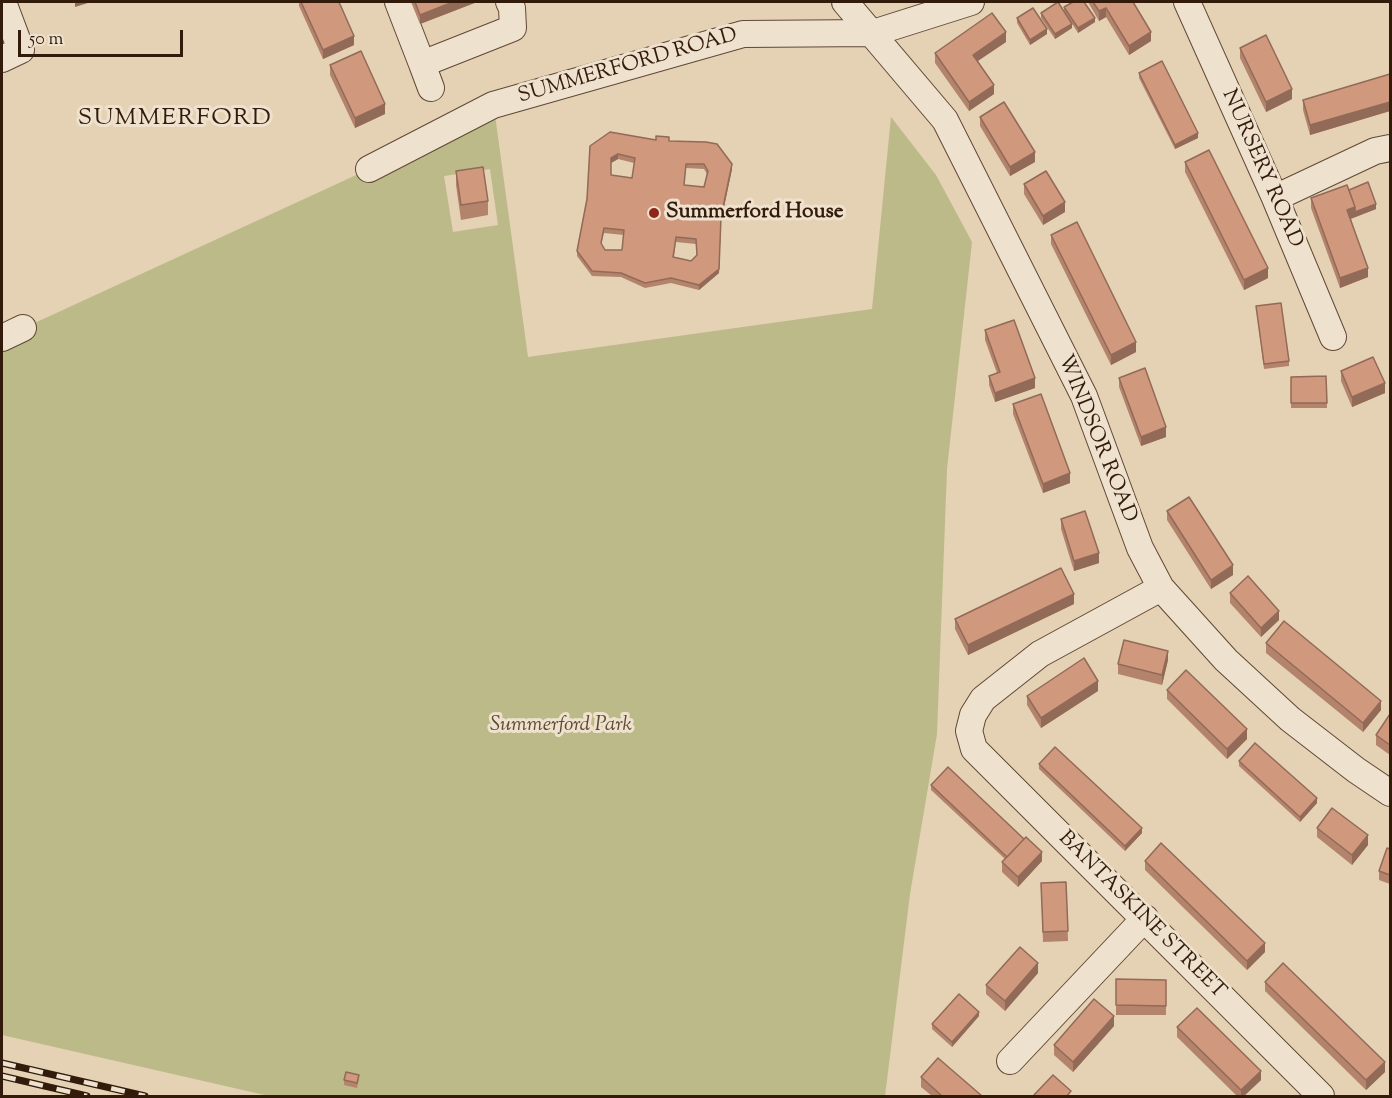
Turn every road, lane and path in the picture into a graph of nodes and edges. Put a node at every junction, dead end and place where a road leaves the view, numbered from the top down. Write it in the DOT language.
graph roads {
  1 [pos="3,2"];
  2 [pos="398,2"];
  3 [pos="509,2"];
  4 [pos="845,2"];
  5 [pos="971,2"];
  6 [pos="1187,2"];
  7 [pos="873,33"];
  8 [pos="2,59"];
  9 [pos="422,64"];
  10 [pos="431,88"];
  11 [pos="1390,148"];
  12 [pos="369,169"];
  13 [pos="1275,198"];
  14 [pos="1333,337"];
  15 [pos="1161,588"];
  16 [pos="1390,793"];
  17 [pos="1145,918"];
  18 [pos="1010,1061"];
  19 [pos="1321,1096"];
  1 -- 8 [label="street"];
  2 -- 9 [label="street"];
  3 -- 9 [label="street"];
  4 -- 7 [label="street, WINDSOR ROAD"];
  5 -- 7 [label="street, SUMMERFORD ROAD"];
  6 -- 13 [label="street, NURSERY ROAD"];
  7 -- 12 [label="street, SUMMERFORD ROAD"];
  7 -- 15 [label="street, WINDSOR ROAD"];
  9 -- 10 [label="street"];
  11 -- 13 [label="street"];
  13 -- 14 [label="street, NURSERY ROAD"];
  15 -- 16 [label="street, WINDSOR ROAD"];
  15 -- 17 [label="street, BANTASKINE STREET"];
  17 -- 18 [label="street"];
  17 -- 19 [label="street, BANTASKINE STREET"];
}
